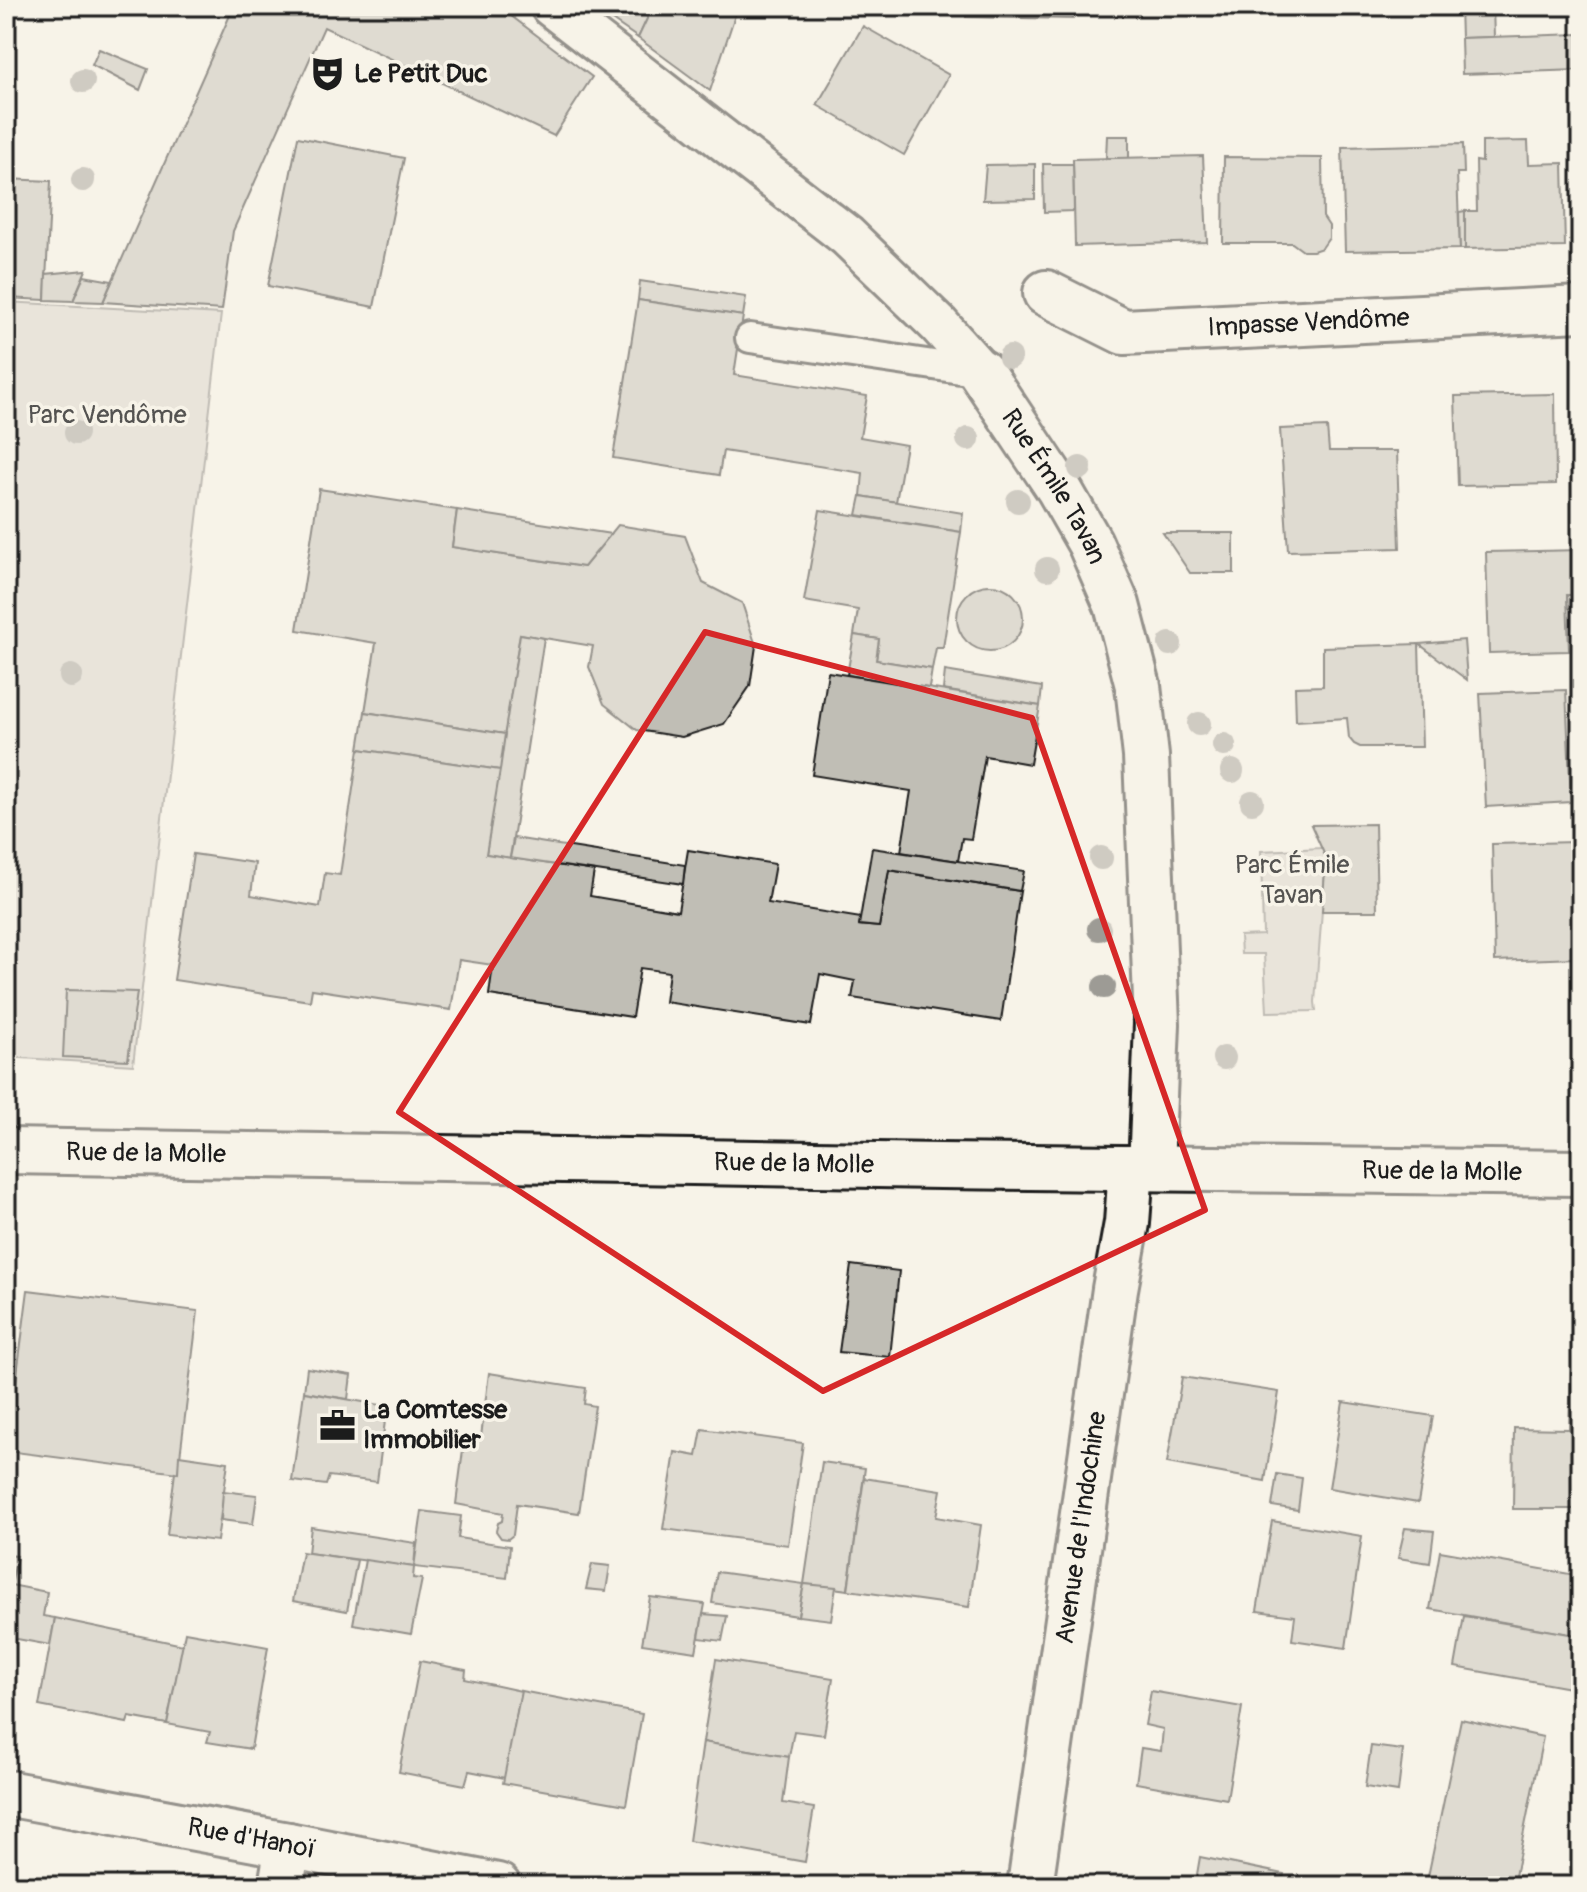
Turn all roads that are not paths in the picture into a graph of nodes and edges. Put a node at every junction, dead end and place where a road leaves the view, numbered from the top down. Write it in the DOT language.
graph roads {
  1 [pos="551,6"];
  2 [pos="1046,293"];
  3 [pos="1581,309"];
  4 [pos="750,338"];
  5 [pos="981,372"];
  6 [pos="6,1151"];
  7 [pos="1141,1168"];
  8 [pos="1581,1173"];
  9 [pos="6,1793"];
  10 [pos="284,1866"];
  11 [pos="498,1886"];
  12 [pos="1030,1886"];
  1 -- 5 [label="street, Rue Émile Tavan"];
  2 -- 3 [label="street, Impasse Vendôme"];
  4 -- 5 [label="lane"];
  5 -- 7 [label="street, Rue Émile Tavan"];
  6 -- 7 [label="street, Rue de la Molle"];
  7 -- 8 [label="street, Rue de la Molle"];
  7 -- 12 [label="street, Avenue de l'Indochine"];
  9 -- 10 [label="street, Rue d'Hanoï"];
  10 -- 11 [label="street, Rue d'Hanoï"];
}
